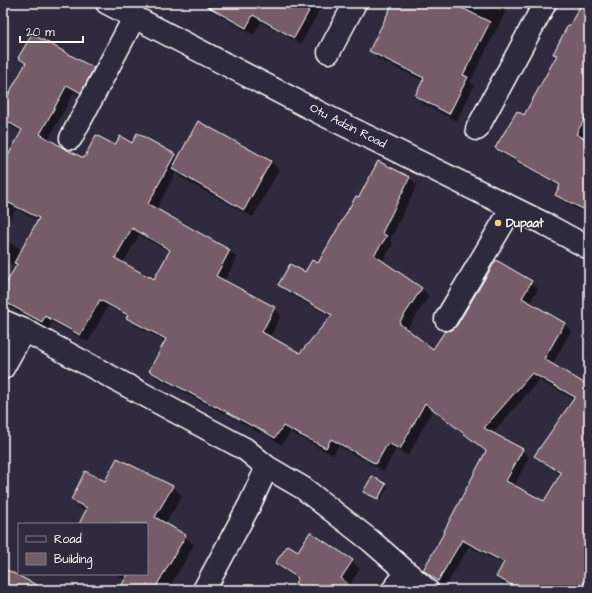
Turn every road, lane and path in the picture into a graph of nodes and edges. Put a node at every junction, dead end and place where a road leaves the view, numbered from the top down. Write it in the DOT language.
graph roads {
  1 [pos="108,3"];
  2 [pos="355,3"];
  3 [pos="545,3"];
  4 [pos="135,16"];
  5 [pos="329,52"];
  6 [pos="477,129"];
  7 [pos="71,138"];
  8 [pos="512,208"];
  9 [pos="589,248"];
  10 [pos="446,319"];
  11 [pos="3,321"];
  12 [pos="24,330"];
  13 [pos="3,368"];
  14 [pos="267,466"];
  15 [pos="407,573"];
  16 [pos="204,590"];
  17 [pos="393,590"];
  18 [pos="427,590"];
  1 -- 4 [label="street, Otu Adzin Road"];
  2 -- 5 [label="street"];
  3 -- 6 [label="street"];
  4 -- 7 [label="street"];
  4 -- 8 [label="street, Otu Adzin Road"];
  8 -- 9 [label="street, Otu Adzin Road"];
  8 -- 10 [label="street"];
  11 -- 12 [label="street"];
  12 -- 13 [label="street"];
  12 -- 14 [label="street"];
  14 -- 15 [label="street"];
  14 -- 16 [label="street"];
  15 -- 17 [label="street"];
  15 -- 18 [label="street"];
}
